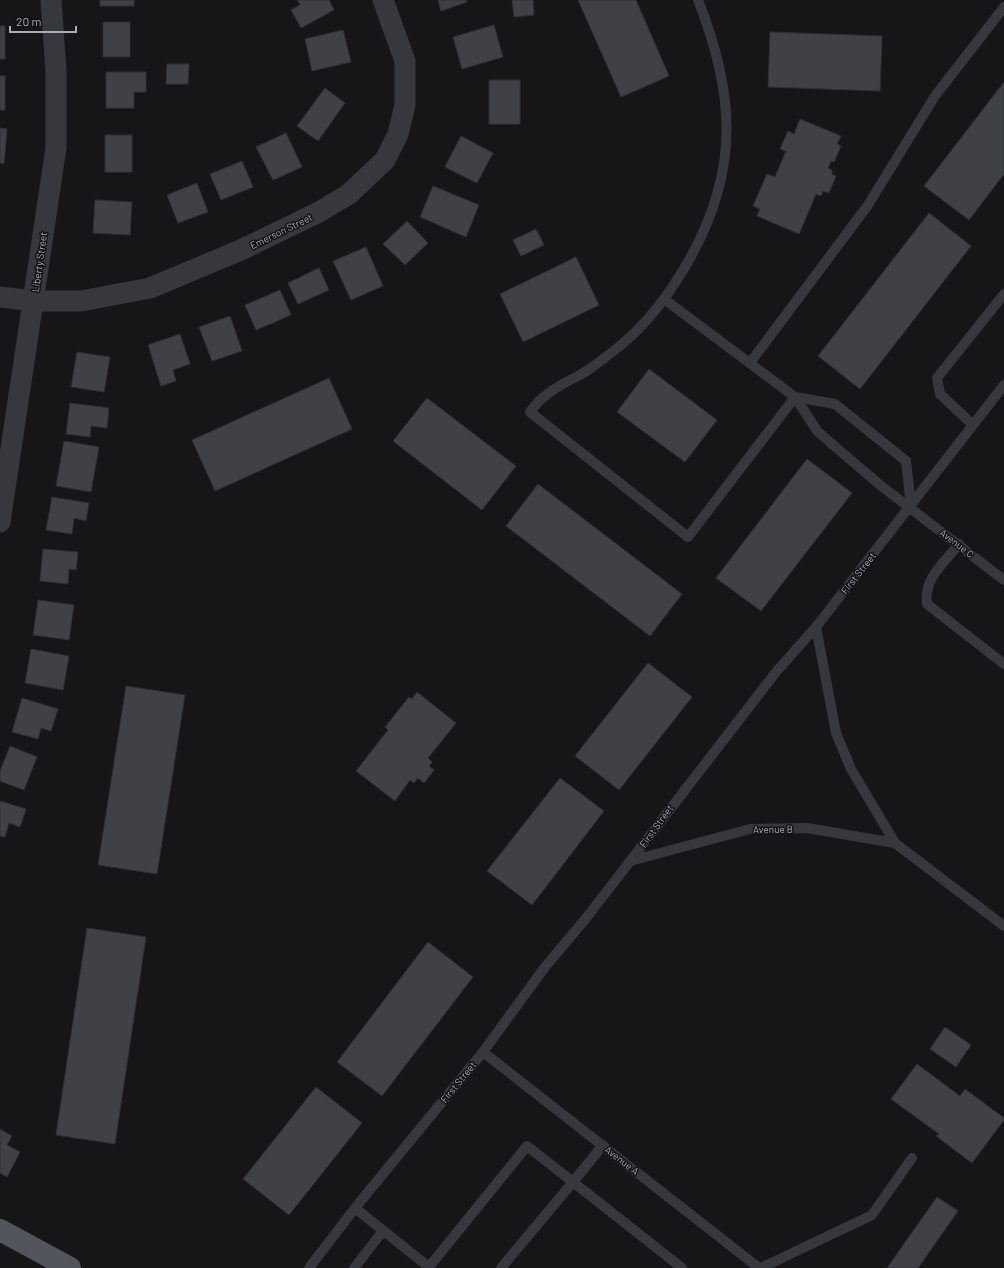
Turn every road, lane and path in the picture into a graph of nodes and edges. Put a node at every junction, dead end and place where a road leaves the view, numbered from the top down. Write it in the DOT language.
graph roads {
  1 [pos="51,0"];
  2 [pos="383,0"];
  3 [pos="698,0"];
  4 [pos="1004,7"];
  5 [pos="1004,294"];
  6 [pos="0,297"];
  7 [pos="664,299"];
  8 [pos="33,301"];
  9 [pos="750,363"];
  10 [pos="1004,385"];
  11 [pos="795,397"];
  12 [pos="973,425"];
  13 [pos="911,507"];
  14 [pos="0,522"];
  15 [pos="959,544"];
  16 [pos="1004,580"];
  17 [pos="816,626"];
  18 [pos="1004,664"];
  19 [pos="895,843"];
  20 [pos="630,862"];
  21 [pos="1004,926"];
  22 [pos="483,1052"];
  23 [pos="603,1145"];
  24 [pos="912,1158"];
  25 [pos="573,1182"];
  26 [pos="355,1208"];
  27 [pos="0,1230"];
  28 [pos="383,1231"];
  29 [pos="430,1267"];
  30 [pos="70,1268"];
  31 [pos="309,1268"];
  32 [pos="354,1268"];
  33 [pos="501,1268"];
  34 [pos="682,1268"];
  35 [pos="760,1268"];
  1 -- 8 [label="street, Liberty Street"];
  2 -- 8 [label="street, Emerson Street"];
  3 -- 7 [label="lane"];
  4 -- 9 [label="lane"];
  5 -- 12 [label="lane"];
  6 -- 8 [label="street, Emerson Street"];
  7 -- 9 [label="lane"];
  7 -- 11 [label="lane"];
  8 -- 14 [label="street, Liberty Street"];
  9 -- 11 [label="lane"];
  10 -- 12 [label="lane, First Street"];
  11 -- 13 [label="lane, Avenue C"];
  11 -- 13 [label="lane"];
  12 -- 13 [label="lane, First Street"];
  13 -- 15 [label="lane, Avenue C"];
  13 -- 17 [label="lane, First Street"];
  15 -- 16 [label="lane, Avenue C"];
  15 -- 18 [label="lane"];
  17 -- 19 [label="lane, Avenue B"];
  17 -- 20 [label="lane, First Street"];
  19 -- 20 [label="lane, Avenue B"];
  19 -- 21 [label="lane, Avenue B"];
  20 -- 22 [label="lane, First Street"];
  22 -- 23 [label="lane, Avenue A"];
  22 -- 26 [label="lane, First Street"];
  23 -- 25 [label="lane"];
  23 -- 35 [label="lane, Avenue A"];
  24 -- 35 [label="lane"];
  25 -- 29 [label="lane"];
  25 -- 33 [label="lane"];
  25 -- 34 [label="lane"];
  26 -- 28 [label="lane"];
  26 -- 31 [label="lane, First Street"];
  27 -- 30 [label="main road"];
  28 -- 29 [label="lane"];
  28 -- 32 [label="lane"];
}
